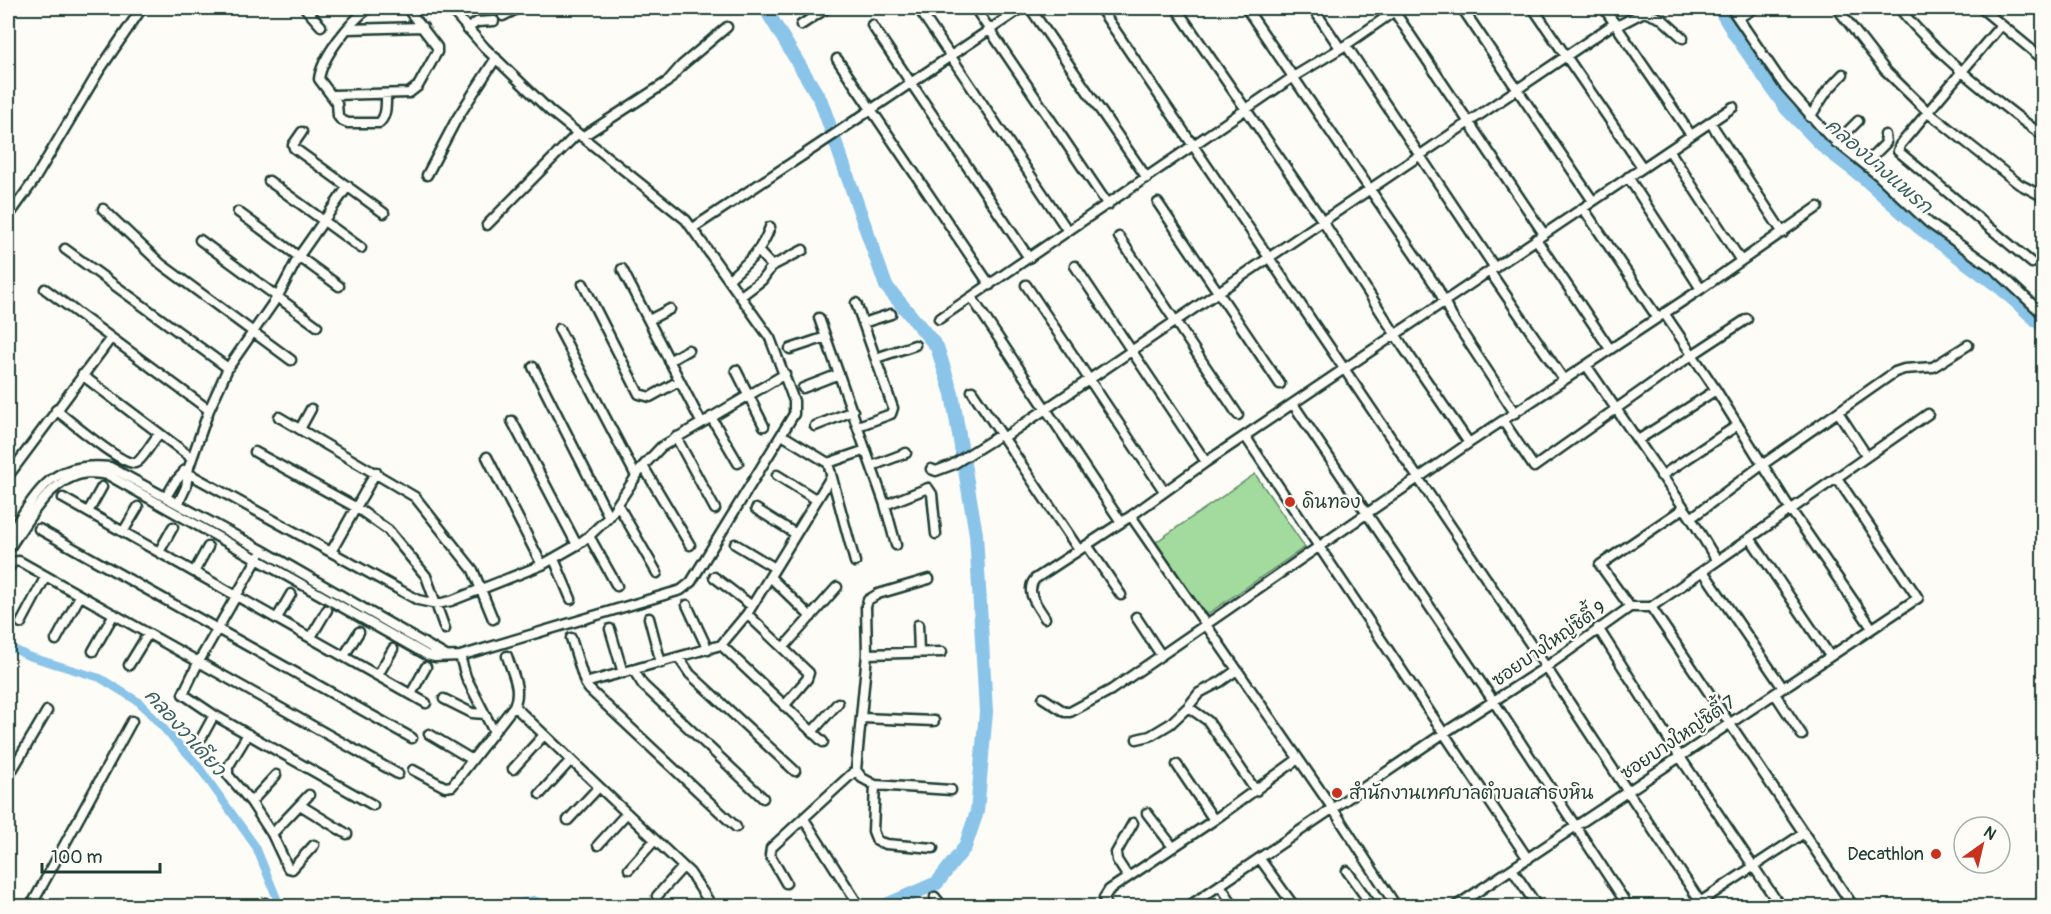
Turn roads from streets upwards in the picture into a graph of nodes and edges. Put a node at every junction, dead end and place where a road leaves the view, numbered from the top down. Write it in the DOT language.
graph roads {
  1 [pos="142,8"];
  2 [pos="305,8"];
  3 [pos="369,8"];
  4 [pos="407,8"];
  5 [pos="450,8"];
  6 [pos="827,8"];
  7 [pos="975,8"];
  8 [pos="1022,8"];
  9 [pos="1030,8"];
  10 [pos="1100,8"];
  11 [pos="1176,8"];
  12 [pos="1246,8"];
  13 [pos="1313,8"];
  14 [pos="1462,8"];
  15 [pos="1533,8"];
  16 [pos="1604,8"];
  17 [pos="1731,8"];
  18 [pos="1755,8"];
  19 [pos="1837,8"];
  20 [pos="1899,8"];
  21 [pos="1981,8"];
  22 [pos="919,9"];
  23 [pos="1391,10"];
  24 [pos="513,11"];
  25 [pos="503,16"];
  26 [pos="1738,18"];
  27 [pos="494,21"];
  28 [pos="1616,25"];
  29 [pos="2001,25"];
  30 [pos="321,26"];
  31 [pos="801,26"];
  32 [pos="872,26"];
  33 [pos="423,27"];
  34 [pos="727,27"];
  35 [pos="348,29"];
  36 [pos="467,29"];
  37 [pos="989,29"];
  38 [pos="1683,38"];
  39 [pos="1343,46"];
  40 [pos="950,56"];
  41 [pos="1566,56"];
  42 [pos="496,58"];
  43 [pos="837,59"];
  44 [pos="2043,60"];
  45 [pos="1962,72"];
  46 [pos="1843,74"];
  47 [pos="1293,77"];
  48 [pos="910,83"];
  49 [pos="1518,90"];
  50 [pos="386,94"];
  51 [pos="333,95"];
  52 [pos="1733,107"];
  53 [pos="872,108"];
  54 [pos="1245,110"];
  55 [pos="1928,112"];
  56 [pos="1810,117"];
  57 [pos="1858,121"];
  58 [pos="1469,122"];
  59 [pos="1710,123"];
  60 [pos="302,132"];
  61 [pos="1691,135"];
  62 [pos="1885,135"];
  63 [pos="579,136"];
  64 [pos="2043,136"];
  65 [pos="1836,143"];
  66 [pos="1194,145"];
  67 [pos="1669,150"];
  68 [pos="1420,155"];
  69 [pos="1865,164"];
  70 [pos="1642,167"];
  71 [pos="427,175"];
  72 [pos="1628,177"];
  73 [pos="1147,178"];
  74 [pos="269,180"];
  75 [pos="348,186"];
  76 [pos="1371,188"];
  77 [pos="2043,196"];
  78 [pos="1593,201"];
  79 [pos="1158,202"];
  80 [pos="1108,205"];
  81 [pos="1818,207"];
  82 [pos="1583,208"];
  83 [pos="103,209"];
  84 [pos="238,212"];
  85 [pos="384,213"];
  86 [pos="8,217"];
  87 [pos="324,220"];
  88 [pos="1322,220"];
  89 [pos="487,225"];
  90 [pos="770,227"];
  91 [pos="693,228"];
  92 [pos="1068,231"];
  93 [pos="1783,233"];
  94 [pos="1544,234"];
  95 [pos="1119,237"];
  96 [pos="1536,239"];
  97 [pos="200,240"];
  98 [pos="361,248"];
  99 [pos="65,249"];
  100 [pos="803,250"];
  101 [pos="759,252"];
  102 [pos="299,256"];
  103 [pos="1269,256"];
  104 [pos="1029,258"];
  105 [pos="1742,261"];
  106 [pos="2032,263"];
  107 [pos="772,266"];
  108 [pos="1076,266"];
  109 [pos="622,269"];
  110 [pos="1493,270"];
  111 [pos="729,279"];
  112 [pos="583,284"];
  113 [pos="990,285"];
  114 [pos="1026,285"];
  115 [pos="339,286"];
  116 [pos="45,289"];
  117 [pos="1701,289"];
  118 [pos="1218,291"];
  119 [pos="278,296"];
  120 [pos="741,296"];
  121 [pos="972,298"];
  122 [pos="1446,301"];
  123 [pos="856,303"];
  124 [pos="670,309"];
  125 [pos="891,314"];
  126 [pos="1660,315"];
  127 [pos="2043,315"];
  128 [pos="819,318"];
  129 [pos="939,319"];
  130 [pos="1747,319"];
  131 [pos="649,320"];
  132 [pos="1174,320"];
  133 [pos="863,323"];
  134 [pos="317,326"];
  135 [pos="559,329"];
  136 [pos="253,332"];
  137 [pos="1396,334"];
  138 [pos="826,337"];
  139 [pos="111,338"];
  140 [pos="915,345"];
  141 [pos="1968,345"];
  142 [pos="790,349"];
  143 [pos="1131,349"];
  144 [pos="1610,349"];
  145 [pos="688,350"];
  146 [pos="1692,354"];
  147 [pos="876,358"];
  148 [pos="291,360"];
  149 [pos="669,361"];
  150 [pos="1586,365"];
  151 [pos="533,367"];
  152 [pos="228,368"];
  153 [pos="1344,369"];
  154 [pos="736,370"];
  155 [pos="785,374"];
  156 [pos="82,375"];
  157 [pos="839,375"];
  158 [pos="1088,379"];
  159 [pos="1564,380"];
  160 [pos="680,381"];
  161 [pos="1280,384"];
  162 [pos="803,388"];
  163 [pos="1716,390"];
  164 [pos="972,391"];
  165 [pos="748,394"];
  166 [pos="1293,404"];
  167 [pos="311,409"];
  168 [pos="1045,409"];
  169 [pos="56,410"];
  170 [pos="209,410"];
  171 [pos="1617,410"];
  172 [pos="853,411"];
  173 [pos="1838,412"];
  174 [pos="1515,413"];
  175 [pos="1928,414"];
  176 [pos="1238,415"];
  177 [pos="279,417"];
  178 [pos="711,417"];
  179 [pos="512,421"];
  180 [pos="1503,421"];
  181 [pos="701,422"];
  182 [pos="1738,425"];
  183 [pos="764,426"];
  184 [pos="815,426"];
  185 [pos="858,426"];
  186 [pos="300,429"];
  187 [pos="159,434"];
  188 [pos="782,435"];
  189 [pos="1245,436"];
  190 [pos="1002,437"];
  191 [pos="676,438"];
  192 [pos="1638,440"];
  193 [pos="1469,443"];
  194 [pos="866,450"];
  195 [pos="255,452"];
  196 [pos="906,453"];
  197 [pos="1867,456"];
  198 [pos="487,457"];
  199 [pos="1206,462"];
  200 [pos="738,463"];
  201 [pos="828,463"];
  202 [pos="643,465"];
  203 [pos="1762,465"];
  204 [pos="872,466"];
  205 [pos="189,468"];
  206 [pos="931,469"];
  207 [pos="376,472"];
  208 [pos="777,475"];
  209 [pos="8,476"];
  210 [pos="636,476"];
  211 [pos="1661,476"];
  212 [pos="831,477"];
  213 [pos="1417,478"];
  214 [pos="1836,478"];
  215 [pos="102,487"];
  216 [pos="1164,491"];
  217 [pos="63,498"];
  218 [pos="817,500"];
  219 [pos="171,502"];
  220 [pos="618,505"];
  221 [pos="885,505"];
  222 [pos="138,507"];
  223 [pos="357,508"];
  224 [pos="1684,508"];
  225 [pos="715,509"];
  226 [pos="756,509"];
  227 [pos="1791,510"];
  228 [pos="88,512"];
  229 [pos="1367,514"];
  230 [pos="1131,516"];
  231 [pos="609,517"];
  232 [pos="1691,518"];
  233 [pos="1121,522"];
  234 [pos="173,527"];
  235 [pos="39,529"];
  236 [pos="123,532"];
  237 [pos="796,534"];
  238 [pos="936,534"];
  239 [pos="10,536"];
  240 [pos="589,536"];
  241 [pos="1750,538"];
  242 [pos="735,544"];
  243 [pos="690,545"];
  244 [pos="897,545"];
  245 [pos="1087,545"];
  246 [pos="577,546"];
  247 [pos="1319,546"];
  248 [pos="208,547"];
  249 [pos="8,550"];
  250 [pos="1079,550"];
  251 [pos="159,552"];
  252 [pos="331,552"];
  253 [pos="260,554"];
  254 [pos="554,559"];
  255 [pos="1717,561"];
  256 [pos="855,562"];
  257 [pos="542,565"];
  258 [pos="775,568"];
  259 [pos="8,569"];
  260 [pos="1703,571"];
  261 [pos="194,572"];
  262 [pos="657,573"];
  263 [pos="46,576"];
  264 [pos="714,577"];
  265 [pos="770,577"];
  266 [pos="929,579"];
  267 [pos="617,586"];
  268 [pos="837,587"];
  269 [pos="482,589"];
  270 [pos="291,594"];
  271 [pos="236,595"];
  272 [pos="1121,595"];
  273 [pos="80,596"];
  274 [pos="571,599"];
  275 [pos="437,604"];
  276 [pos="687,605"];
  277 [pos="752,606"];
  278 [pos="1630,607"];
  279 [pos="1651,607"];
  280 [pos="327,610"];
  281 [pos="114,614"];
  282 [pos="747,614"];
  283 [pos="811,616"];
  284 [pos="1136,617"];
  285 [pos="278,618"];
  286 [pos="649,618"];
  287 [pos="1045,618"];
  288 [pos="493,619"];
  289 [pos="21,623"];
  290 [pos="1206,624"];
  291 [pos="918,625"];
  292 [pos="218,628"];
  293 [pos="1598,628"];
  294 [pos="1872,628"];
  295 [pos="445,629"];
  296 [pos="610,629"];
  297 [pos="358,632"];
  298 [pos="148,634"];
  299 [pos="311,637"];
  300 [pos="571,638"];
  301 [pos="56,640"];
  302 [pos="721,645"];
  303 [pos="783,648"];
  304 [pos="393,649"];
  305 [pos="708,650"];
  306 [pos="93,651"];
  307 [pos="919,652"];
  308 [pos="942,652"];
  309 [pos="867,654"];
  310 [pos="345,656"];
  311 [pos="460,656"];
  312 [pos="507,656"];
  313 [pos="1161,656"];
  314 [pos="1830,656"];
  315 [pos="679,658"];
  316 [pos="198,663"];
  317 [pos="661,663"];
  318 [pos="129,665"];
  319 [pos="426,667"];
  320 [pos="1546,667"];
  321 [pos="634,670"];
  322 [pos="1237,670"];
  323 [pos="622,673"];
  324 [pos="378,675"];
  325 [pos="585,683"];
  326 [pos="1783,688"];
  327 [pos="411,694"];
  328 [pos="1774,694"];
  329 [pos="1043,698"];
  330 [pos="444,699"];
  331 [pos="1494,702"];
  332 [pos="426,703"];
  333 [pos="838,703"];
  334 [pos="514,706"];
  335 [pos="784,706"];
  336 [pos="1188,707"];
  337 [pos="47,711"];
  338 [pos="485,714"];
  339 [pos="214,715"];
  340 [pos="862,718"];
  341 [pos="132,721"];
  342 [pos="934,721"];
  343 [pos="1730,723"];
  344 [pos="494,730"];
  345 [pos="812,732"];
  346 [pos="1444,733"];
  347 [pos="248,734"];
  348 [pos="429,734"];
  349 [pos="544,735"];
  350 [pos="1802,735"];
  351 [pos="202,737"];
  352 [pos="412,738"];
  353 [pos="1137,739"];
  354 [pos="823,742"];
  355 [pos="1680,757"];
  356 [pos="471,759"];
  357 [pos="1298,759"];
  358 [pos="571,760"];
  359 [pos="1177,765"];
  360 [pos="513,769"];
  361 [pos="413,770"];
  362 [pos="856,770"];
  363 [pos="795,771"];
  364 [pos="398,774"];
  365 [pos="276,775"];
  366 [pos="8,777"];
  367 [pos="875,785"];
  368 [pos="599,786"];
  369 [pos="951,790"];
  370 [pos="1256,791"];
  371 [pos="1627,792"];
  372 [pos="540,794"];
  373 [pos="309,795"];
  374 [pos="763,798"];
  375 [pos="251,802"];
  376 [pos="300,805"];
  377 [pos="373,805"];
  378 [pos="1333,809"];
  379 [pos="627,813"];
  380 [pos="1147,813"];
  381 [pos="804,819"];
  382 [pos="568,820"];
  383 [pos="1214,820"];
  384 [pos="1133,823"];
  385 [pos="736,827"];
  386 [pos="1575,827"];
  387 [pos="1804,833"];
  388 [pos="272,834"];
  389 [pos="347,834"];
  390 [pos="655,840"];
  391 [pos="314,844"];
  392 [pos="598,845"];
  393 [pos="1173,847"];
  394 [pos="933,848"];
  395 [pos="1260,859"];
  396 [pos="1528,859"];
  397 [pos="683,867"];
  398 [pos="1753,867"];
  399 [pos="629,869"];
  400 [pos="1512,869"];
  401 [pos="1347,871"];
  402 [pos="1128,877"];
  403 [pos="786,883"];
  404 [pos="1220,885"];
  405 [pos="657,896"];
  406 [pos="935,897"];
  407 [pos="708,900"];
  408 [pos="1699,905"];
  409 [pos="31,906"];
  410 [pos="859,906"];
  411 [pos="942,906"];
  412 [pos="1107,906"];
  413 [pos="1189,906"];
  414 [pos="1234,906"];
  415 [pos="1294,906"];
  416 [pos="1372,906"];
  417 [pos="1396,906"];
  418 [pos="1456,906"];
  419 [pos="1537,906"];
  420 [pos="1628,906"];
  421 [pos="1780,906"];
  422 [pos="1853,906"];
  1 -- 86 [label="street"];
  2 -- 30 [label="street"];
  3 -- 35 [label="street"];
  4 -- 33 [label="street"];
  5 -- 36 [label="street"];
  6 -- 31 [label="street"];
  7 -- 37 [label="street"];
  8 -- 37 [label="street"];
  9 -- 73 [label="street"];
  10 -- 66 [label="street"];
  11 -- 54 [label="street"];
  12 -- 47 [label="street"];
  13 -- 39 [label="street"];
  14 -- 49 [label="street"];
  15 -- 41 [label="street"];
  16 -- 28 [label="street"];
  17 -- 26 [label="street"];
  18 -- 26 [label="street"];
  19 -- 55 [label="street"];
  20 -- 45 [label="street"];
  21 -- 29 [label="street"];
  22 -- 40 [label="street"];
  23 -- 39 [label="street"];
  23 -- 58 [label="street"];
  24 -- 25 [label="street"];
  26 -- 56 [label="street"];
  27 -- 36 [label="street"];
  28 -- 38 [label="street"];
  28 -- 41 [label="street"];
  28 -- 61 [label="street"];
  29 -- 44 [label="street"];
  29 -- 45 [label="street"];
  32 -- 48 [label="street"];
  33 -- 35 [label="street"];
  33 -- 50 [label="street"];
  34 -- 63 [label="street"];
  35 -- 51 [label="street"];
  36 -- 42 [label="street"];
  37 -- 40 [label="street"];
  37 -- 80 [label="street"];
  39 -- 47 [label="street"];
  39 -- 68 [label="street"];
  40 -- 48 [label="street"];
  40 -- 92 [label="street"];
  41 -- 49 [label="street"];
  41 -- 70 [label="street"];
  42 -- 63 [label="street"];
  42 -- 71 [label="street"];
  43 -- 53 [label="street"];
  45 -- 55 [label="street"];
  45 -- 64 [label="street"];
  46 -- 56 [label="street"];
  47 -- 54 [label="street"];
  47 -- 76 [label="street"];
  48 -- 53 [label="street"];
  48 -- 104 [label="street"];
  49 -- 58 [label="street"];
  49 -- 78 [label="street"];
  50 -- 51 [label="street"];
  50 -- 51 [label="street"];
  52 -- 59 [label="street"];
  53 -- 91 [label="street"];
  53 -- 113 [label="street"];
  54 -- 66 [label="street"];
  54 -- 88 [label="street"];
  55 -- 77 [label="street"];
  55 -- 106 [label="street"];
  56 -- 65 [label="street"];
  57 -- 65 [label="street"];
  58 -- 68 [label="street"];
  58 -- 94 [label="street"];
  59 -- 61 [label="street"];
  59 -- 93 [label="street"];
  60 -- 75 [label="street"];
  61 -- 67 [label="street"];
  62 -- 69 [label="street"];
  63 -- 89 [label="street"];
  63 -- 91 [label="street"];
  65 -- 69 [label="street"];
  66 -- 73 [label="street"];
  66 -- 103 [label="street"];
  67 -- 70 [label="street"];
  67 -- 105 [label="street"];
  68 -- 76 [label="street"];
  68 -- 110 [label="street"];
  69 -- 127 [label="street"];
  70 -- 72 [label="street"];
  72 -- 78 [label="street"];
  72 -- 117 [label="street"];
  73 -- 80 [label="street"];
  74 -- 87 [label="street"];
  75 -- 85 [label="street"];
  75 -- 87 [label="street"];
  76 -- 88 [label="street"];
  76 -- 122 [label="street"];
  78 -- 82 [label="street"];
  79 -- 118 [label="street"];
  80 -- 92 [label="street"];
  81 -- 93 [label="street"];
  82 -- 94 [label="street"];
  82 -- 126 [label="street"];
  83 -- 136 [label="street"];
  84 -- 102 [label="street"];
  87 -- 98 [label="street"];
  87 -- 102 [label="street"];
  88 -- 103 [label="street"];
  88 -- 137 [label="street"];
  90 -- 101 [label="street"];
  91 -- 111 [label="street"];
  92 -- 104 [label="street"];
  93 -- 105 [label="street"];
  94 -- 96 [label="street"];
  95 -- 132 [label="street"];
  96 -- 110 [label="street"];
  96 -- 144 [label="street"];
  97 -- 119 [label="street"];
  99 -- 152 [label="street"];
  100 -- 107 [label="street"];
  101 -- 107 [label="street"];
  101 -- 111 [label="street"];
  102 -- 115 [label="street"];
  102 -- 119 [label="street"];
  103 -- 118 [label="street"];
  103 -- 153 [label="street"];
  104 -- 113 [label="street"];
  105 -- 117 [label="street"];
  107 -- 120 [label="street"];
  108 -- 143 [label="street"];
  109 -- 131 [label="street"];
  110 -- 122 [label="street"];
  110 -- 159 [label="street"];
  111 -- 120 [label="street"];
  112 -- 160 [label="street"];
  113 -- 121 [label="street"];
  114 -- 158 [label="street"];
  116 -- 139 [label="street"];
  117 -- 126 [label="street"];
  118 -- 132 [label="street"];
  118 -- 161 [label="street"];
  119 -- 134 [label="street"];
  119 -- 136 [label="street"];
  120 -- 155 [label="street"];
  121 -- 129 [label="street"];
  121 -- 168 [label="street"];
  122 -- 137 [label="street"];
  122 -- 174 [label="street"];
  123 -- 133 [label="street"];
  124 -- 131 [label="street"];
  125 -- 133 [label="street"];
  126 -- 144 [label="street"];
  126 -- 146 [label="street"];
  128 -- 138 [label="street"];
  130 -- 146 [label="street"];
  131 -- 149 [label="street"];
  132 -- 143 [label="street"];
  132 -- 176 [label="street"];
  133 -- 147 [label="street"];
  135 -- 210 [label="street"];
  136 -- 148 [label="street"];
  136 -- 152 [label="street"];
  137 -- 153 [label="street"];
  137 -- 193 [label="street"];
  138 -- 142 [label="street"];
  138 -- 157 [label="street"];
  139 -- 156 [label="street"];
  139 -- 170 [label="street"];
  140 -- 147 [label="street"];
  141 -- 173 [label="street"];
  143 -- 158 [label="street"];
  143 -- 199 [label="street"];
  144 -- 150 [label="street"];
  145 -- 149 [label="street"];
  146 -- 163 [label="street"];
  146 -- 171 [label="street"];
  147 -- 185 [label="street"];
  149 -- 160 [label="street"];
  150 -- 159 [label="street"];
  150 -- 171 [label="street"];
  151 -- 231 [label="street"];
  152 -- 170 [label="street"];
  153 -- 166 [label="street"];
  153 -- 213 [label="street"];
  154 -- 165 [label="street"];
  155 -- 165 [label="street"];
  155 -- 188 [label="street"];
  156 -- 169 [label="street"];
  156 -- 187 [label="street"];
  157 -- 162 [label="street"];
  157 -- 172 [label="street"];
  158 -- 168 [label="street"];
  158 -- 216 [label="street"];
  159 -- 174 [label="street"];
  160 -- 181 [label="street"];
  163 -- 182 [label="street"];
  163 -- 192 [label="street"];
  164 -- 190 [label="street"];
  165 -- 178 [label="street"];
  165 -- 183 [label="street"];
  166 -- 189 [label="street"];
  166 -- 229 [label="street"];
  167 -- 186 [label="street"];
  168 -- 190 [label="street"];
  168 -- 233 [label="street"];
  169 -- 187 [label="street"];
  169 -- 209 [label="street"];
  170 -- 205 [label="street"];
  171 -- 180 [label="street"];
  171 -- 192 [label="street"];
  172 -- 184 [label="street"];
  172 -- 185 [label="street"];
  173 -- 197 [label="street"];
  173 -- 203 [label="street"];
  174 -- 180 [label="street"];
  175 -- 197 [label="street"];
  177 -- 186 [label="street"];
  178 -- 181 [label="street"];
  178 -- 200 [label="street"];
  179 -- 246 [label="street"];
  180 -- 193 [label="street"];
  181 -- 191 [label="street"];
  182 -- 203 [label="street"];
  182 -- 211 [label="street"];
  185 -- 194 [label="street"];
  186 -- 207 [label="street"];
  187 -- 205 [label="street"];
  188 -- 201 [label="street"];
  188 -- 311 [label="street"];
  189 -- 199 [label="street"];
  189 -- 247 [label="street"];
  190 -- 206 [label="street"];
  190 -- 250 [label="street"];
  191 -- 202 [label="street"];
  191 -- 225 [label="street"];
  192 -- 211 [label="street"];
  193 -- 213 [label="street"];
  194 -- 201 [label="street"];
  194 -- 204 [label="street"];
  195 -- 223 [label="street"];
  196 -- 204 [label="street"];
  197 -- 214 [label="street"];
  198 -- 257 [label="street"];
  199 -- 216 [label="street"];
  201 -- 212 [label="street"];
  202 -- 210 [label="street"];
  202 -- 243 [label="street"];
  203 -- 227 [label="street"];
  203 -- 232 [label="street"];
  204 -- 221 [label="street"];
  205 -- 219 [label="street"];
  205 -- 219 [label="street"];
  205 -- 252 [label="street"];
  207 -- 223 [label="street"];
  207 -- 269 [label="street"];
  208 -- 218 [label="street"];
  210 -- 220 [label="street"];
  211 -- 224 [label="street"];
  212 -- 218 [label="street"];
  212 -- 256 [label="street"];
  213 -- 229 [label="street"];
  213 -- 320 [label="street"];
  214 -- 227 [label="street"];
  214 -- 294 [label="street, ซอยบางใหญ่ซิตี้ 7"];
  215 -- 228 [label="street"];
  216 -- 230 [label="street"];
  217 -- 228 [label="street"];
  218 -- 237 [label="street"];
  219 -- 239 [label="street"];
  219 -- 253 [label="street"];
  220 -- 231 [label="street"];
  220 -- 262 [label="street"];
  221 -- 238 [label="street"];
  221 -- 244 [label="street"];
  222 -- 236 [label="street"];
  223 -- 252 [label="street"];
  223 -- 275 [label="street"];
  224 -- 232 [label="street"];
  224 -- 278 [label="street"];
  226 -- 237 [label="street"];
  227 -- 241 [label="street"];
  227 -- 294 [label="street"];
  228 -- 236 [label="street"];
  229 -- 247 [label="street"];
  229 -- 331 [label="street"];
  230 -- 233 [label="street"];
  230 -- 290 [label="street"];
  231 -- 240 [label="street"];
  232 -- 255 [label="street"];
  233 -- 245 [label="street"];
  234 -- 251 [label="street"];
  235 -- 292 [label="street"];
  236 -- 251 [label="street"];
  237 -- 258 [label="street"];
  239 -- 249 [label="street"];
  240 -- 246 [label="street"];
  240 -- 267 [label="street"];
  241 -- 255 [label="street"];
  241 -- 314 [label="street"];
  242 -- 258 [label="street"];
  245 -- 250 [label="street"];
  245 -- 272 [label="street"];
  246 -- 254 [label="street"];
  247 -- 290 [label="street"];
  247 -- 346 [label="street"];
  248 -- 261 [label="street"];
  250 -- 287 [label="street"];
  251 -- 261 [label="street"];
  252 -- 275 [label="street"];
  253 -- 271 [label="street"];
  253 -- 311 [label="street"];
  254 -- 257 [label="street"];
  254 -- 274 [label="street"];
  255 -- 260 [label="street"];
  257 -- 269 [label="street"];
  258 -- 265 [label="street"];
  259 -- 263 [label="street"];
  260 -- 279 [label="street"];
  260 -- 326 [label="street"];
  261 -- 271 [label="street"];
  263 -- 273 [label="street"];
  263 -- 289 [label="street"];
  264 -- 277 [label="street"];
  265 -- 277 [label="street"];
  265 -- 283 [label="street"];
  266 -- 309 [label="street"];
  268 -- 283 [label="street"];
  269 -- 275 [label="street"];
  269 -- 288 [label="street"];
  270 -- 285 [label="street"];
  271 -- 285 [label="street"];
  271 -- 292 [label="street"];
  273 -- 281 [label="street"];
  273 -- 301 [label="street"];
  275 -- 295 [label="street"];
  276 -- 305 [label="street"];
  277 -- 282 [label="street"];
  278 -- 279 [label="street, ซอยบางใหญ่ซิตี้ 9"];
  278 -- 293 [label="street, ซอยบางใหญ่ซิตี้ 9"];
  279 -- 343 [label="street"];
  280 -- 299 [label="street"];
  281 -- 298 [label="street"];
  281 -- 306 [label="street"];
  282 -- 302 [label="street"];
  282 -- 303 [label="street"];
  283 -- 303 [label="street"];
  284 -- 313 [label="street"];
  285 -- 299 [label="street"];
  286 -- 317 [label="street"];
  290 -- 313 [label="street"];
  290 -- 322 [label="street"];
  291 -- 307 [label="street"];
  292 -- 316 [label="street"];
  292 -- 352 [label="street"];
  293 -- 320 [label="street, ซอยบางใหญ่ซิตี้ 9"];
  293 -- 355 [label="street"];
  294 -- 314 [label="street, ซอยบางใหญ่ซิตี้ 7"];
  296 -- 323 [label="street"];
  297 -- 310 [label="street"];
  298 -- 316 [label="street"];
  298 -- 318 [label="street"];
  299 -- 310 [label="street"];
  300 -- 325 [label="street"];
  302 -- 305 [label="street"];
  302 -- 335 [label="street"];
  303 -- 335 [label="street"];
  304 -- 324 [label="street"];
  305 -- 315 [label="street"];
  307 -- 308 [label="street"];
  307 -- 309 [label="street"];
  309 -- 340 [label="street"];
  310 -- 324 [label="street"];
  311 -- 338 [label="street"];
  312 -- 334 [label="street"];
  313 -- 329 [label="street"];
  314 -- 326 [label="street, ซอยบางใหญ่ซิตี้ 7"];
  315 -- 317 [label="street"];
  315 -- 363 [label="street"];
  316 -- 339 [label="street"];
  316 -- 364 [label="street"];
  317 -- 321 [label="street"];
  319 -- 327 [label="street"];
  320 -- 331 [label="street, ซอยบางใหญ่ซิตี้ 9"];
  320 -- 371 [label="street"];
  321 -- 323 [label="street"];
  321 -- 374 [label="street"];
  322 -- 336 [label="street"];
  322 -- 357 [label="street"];
  323 -- 325 [label="street"];
  324 -- 327 [label="street"];
  325 -- 385 [label="street"];
  326 -- 328 [label="street, ซอยบางใหญ่ซิตี้ 7"];
  327 -- 332 [label="street"];
  328 -- 343 [label="street, ซอยบางใหญ่ซิตี้ 7"];
  328 -- 350 [label="street"];
  330 -- 338 [label="street"];
  331 -- 346 [label="street, ซอยบางใหญ่ซิตี้ 9"];
  331 -- 386 [label="street"];
  333 -- 345 [label="street"];
  334 -- 344 [label="street"];
  334 -- 349 [label="street"];
  335 -- 345 [label="street"];
  336 -- 353 [label="street"];
  336 -- 370 [label="street"];
  337 -- 366 [label="street"];
  338 -- 344 [label="street"];
  339 -- 347 [label="street"];
  339 -- 351 [label="street"];
  340 -- 342 [label="street"];
  340 -- 362 [label="street"];
  341 -- 409 [label="street"];
  343 -- 355 [label="street, ซอยบางใหญ่ซิตี้ 7"];
  343 -- 387 [label="street"];
  344 -- 356 [label="street"];
  345 -- 354 [label="street"];
  346 -- 378 [label="street, ซอยบางใหญ่ซิตี้ 9"];
  346 -- 396 [label="street"];
  347 -- 375 [label="street"];
  347 -- 377 [label="street"];
  348 -- 356 [label="street"];
  349 -- 358 [label="street"];
  349 -- 360 [label="street"];
  355 -- 371 [label="street, ซอยบางใหญ่ซิตี้ 7"];
  355 -- 398 [label="street"];
  356 -- 361 [label="street"];
  357 -- 370 [label="street"];
  357 -- 378 [label="street"];
  358 -- 368 [label="street"];
  358 -- 372 [label="street"];
  359 -- 383 [label="street"];
  362 -- 367 [label="street"];
  362 -- 381 [label="street"];
  365 -- 375 [label="street"];
  367 -- 369 [label="street"];
  367 -- 394 [label="street"];
  368 -- 379 [label="street"];
  368 -- 382 [label="street"];
  370 -- 383 [label="street"];
  371 -- 386 [label="street, ซอยบางใหญ่ซิตี้ 7"];
  371 -- 408 [label="street"];
  373 -- 376 [label="street"];
  375 -- 388 [label="street"];
  376 -- 388 [label="street"];
  376 -- 389 [label="street"];
  378 -- 395 [label="street, ซอยบางใหญ่ซิตี้ 9"];
  378 -- 417 [label="street"];
  379 -- 390 [label="street"];
  379 -- 392 [label="street"];
  380 -- 393 [label="street"];
  381 -- 403 [label="street"];
  381 -- 410 [label="street"];
  383 -- 393 [label="street"];
  384 -- 402 [label="street"];
  386 -- 396 [label="street, ซอยบางใหญ่ซิตี้ 7"];
  386 -- 420 [label="street"];
  387 -- 398 [label="street"];
  387 -- 422 [label="street"];
  388 -- 391 [label="street"];
  390 -- 397 [label="street"];
  390 -- 399 [label="street"];
  393 -- 402 [label="street"];
  395 -- 404 [label="street, ซอยบางใหญ่ซิตี้ 9"];
  395 -- 415 [label="street"];
  396 -- 400 [label="street, ซอยบางใหญ่ซิตี้ 7"];
  397 -- 405 [label="street"];
  397 -- 407 [label="street"];
  398 -- 408 [label="street"];
  398 -- 421 [label="street"];
  400 -- 418 [label="street, ซอยบางใหญ่ซิตี้ 7"];
  400 -- 419 [label="street"];
  401 -- 416 [label="street"];
  402 -- 412 [label="street"];
  404 -- 413 [label="street, ซอยบางใหญ่ซิตี้ 9"];
  404 -- 414 [label="street"];
  406 -- 411 [label="street"];
}
